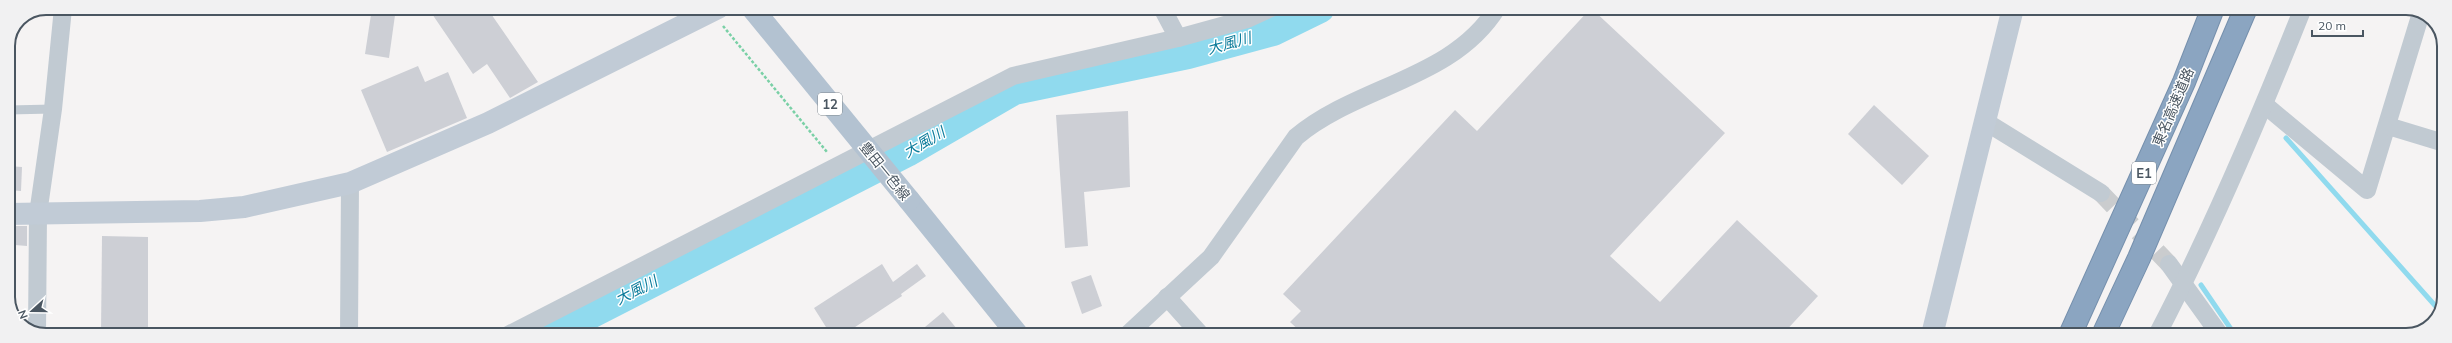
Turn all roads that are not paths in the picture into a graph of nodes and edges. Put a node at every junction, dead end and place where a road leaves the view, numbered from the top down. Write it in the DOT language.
graph roads {
  1 [pos="62,15"];
  2 [pos="705,15"];
  3 [pos="758,15"];
  4 [pos="1166,15"];
  5 [pos="1256,15"];
  6 [pos="1491,15"];
  7 [pos="2011,15"];
  8 [pos="2210,15"];
  9 [pos="2243,15"];
  10 [pos="2300,15"];
  11 [pos="2420,18"];
  12 [pos="1178,38"];
  13 [pos="2265,105"];
  14 [pos="53,109"];
  15 [pos="15,110"];
  16 [pos="1986,122"];
  17 [pos="2388,126"];
  18 [pos="2437,141"];
  19 [pos="350,183"];
  20 [pos="2101,193"];
  21 [pos="15,214"];
  22 [pos="38,214"];
  23 [pos="2169,264"];
  24 [pos="2183,285"];
  25 [pos="1167,297"];
  26 [pos="37,326"];
  27 [pos="349,328"];
  28 [pos="522,328"];
  29 [pos="1012,328"];
  30 [pos="1134,328"];
  31 [pos="1195,328"];
  32 [pos="1934,328"];
  33 [pos="2073,328"];
  34 [pos="2106,328"];
  35 [pos="2161,328"];
  36 [pos="2215,328"];
  1 -- 14 [label="street"];
  2 -- 19 [label="street"];
  3 -- 29 [label="main road, 豊田一色線 / 12, bridge"];
  4 -- 12 [label="street"];
  5 -- 12 [label="street"];
  6 -- 25 [label="street"];
  7 -- 16 [label="street"];
  8 -- 33 [label="highway, 東名高速道路 / E1"];
  9 -- 34 [label="highway, 東名高速道路 / E1"];
  10 -- 13 [label="street"];
  11 -- 17 [label="street"];
  12 -- 28 [label="street"];
  13 -- 17 [label="street"];
  13 -- 24 [label="street"];
  14 -- 15 [label="lane"];
  14 -- 22 [label="street"];
  16 -- 20 [label="street"];
  16 -- 32 [label="street"];
  17 -- 18 [label="street"];
  19 -- 22 [label="street"];
  19 -- 27 [label="street"];
  21 -- 22 [label="street"];
  22 -- 26 [label="street"];
  23 -- 24 [label="street"];
  24 -- 35 [label="street"];
  24 -- 36 [label="street"];
  25 -- 30 [label="street"];
  25 -- 31 [label="street"];
}
